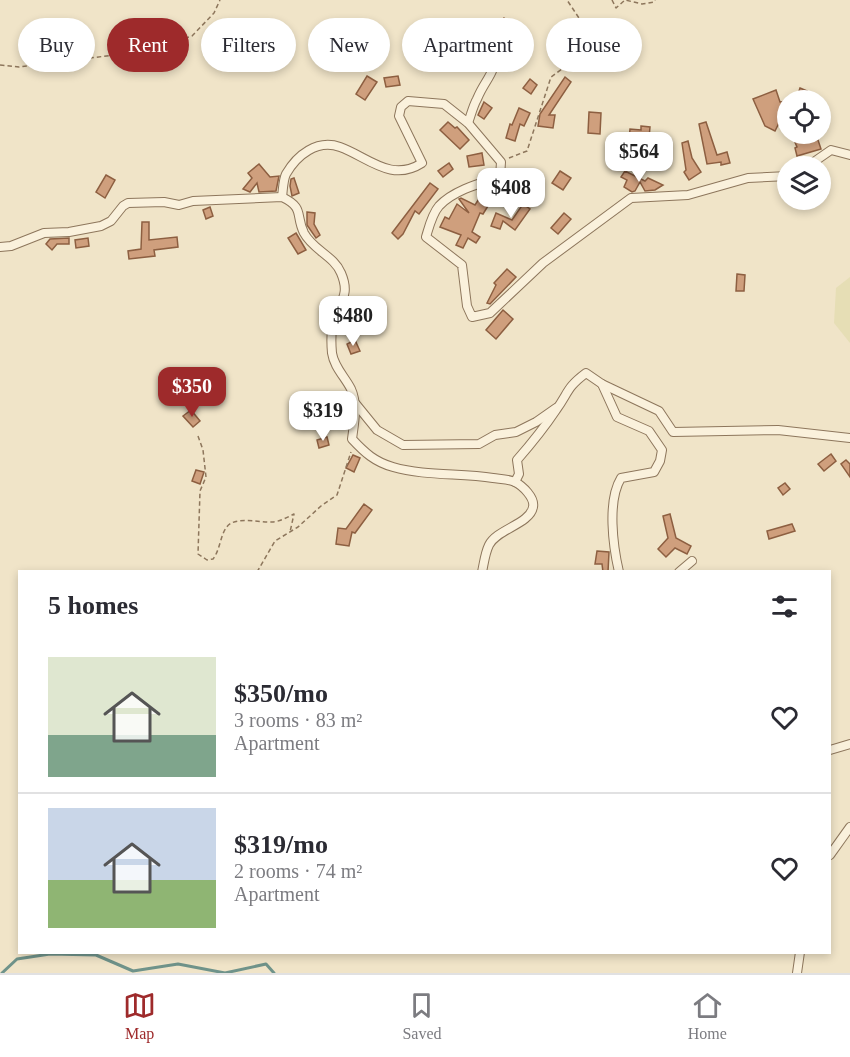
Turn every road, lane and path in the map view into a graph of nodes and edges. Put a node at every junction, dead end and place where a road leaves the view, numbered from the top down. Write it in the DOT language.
graph roads {
  1 [pos="220,0"];
  2 [pos="567,0"];
  3 [pos="612,0"];
  4 [pos="655,0"];
  5 [pos="0,65"];
  6 [pos="492,72"];
  7 [pos="468,123"];
  8 [pos="850,155"];
  9 [pos="822,156"];
  10 [pos="501,162"];
  11 [pos="777,177"];
  12 [pos="282,197"];
  13 [pos="0,247"];
  14 [pos="602,384"];
  15 [pos="355,403"];
  16 [pos="561,404"];
  17 [pos="198,436"];
  18 [pos="850,438"];
  19 [pos="352,439"];
  20 [pos="515,482"];
  21 [pos="290,532"];
  22 [pos="692,561"];
  23 [pos="258,570"];
  24 [pos="482,570"];
  25 [pos="619,570"];
  26 [pos="681,570"];
  27 [pos="850,744"];
  28 [pos="831,750"];
  29 [pos="850,827"];
  30 [pos="831,854"];
  31 [pos="800,954"];
  32 [pos="797,973"];
  1 -- 5 [label="path"];
  2 -- 10 [label="path"];
  3 -- 4 [label="path"];
  6 -- 7 [label="street"];
  7 -- 10 [label="street"];
  7 -- 12 [label="street"];
  8 -- 9 [label="street"];
  10 -- 11 [label="street"];
  12 -- 13 [label="street"];
  12 -- 15 [label="street"];
  14 -- 16 [label="street"];
  14 -- 18 [label="street"];
  14 -- 25 [label="street"];
  15 -- 16 [label="street"];
  15 -- 19 [label="street"];
  16 -- 20 [label="street"];
  17 -- 21 [label="path"];
  19 -- 20 [label="street"];
  19 -- 21 [label="path"];
  20 -- 24 [label="street"];
  21 -- 23 [label="path"];
  22 -- 26 [label="street"];
  27 -- 28 [label="street"];
  29 -- 30 [label="street"];
  31 -- 32 [label="street"];
}
